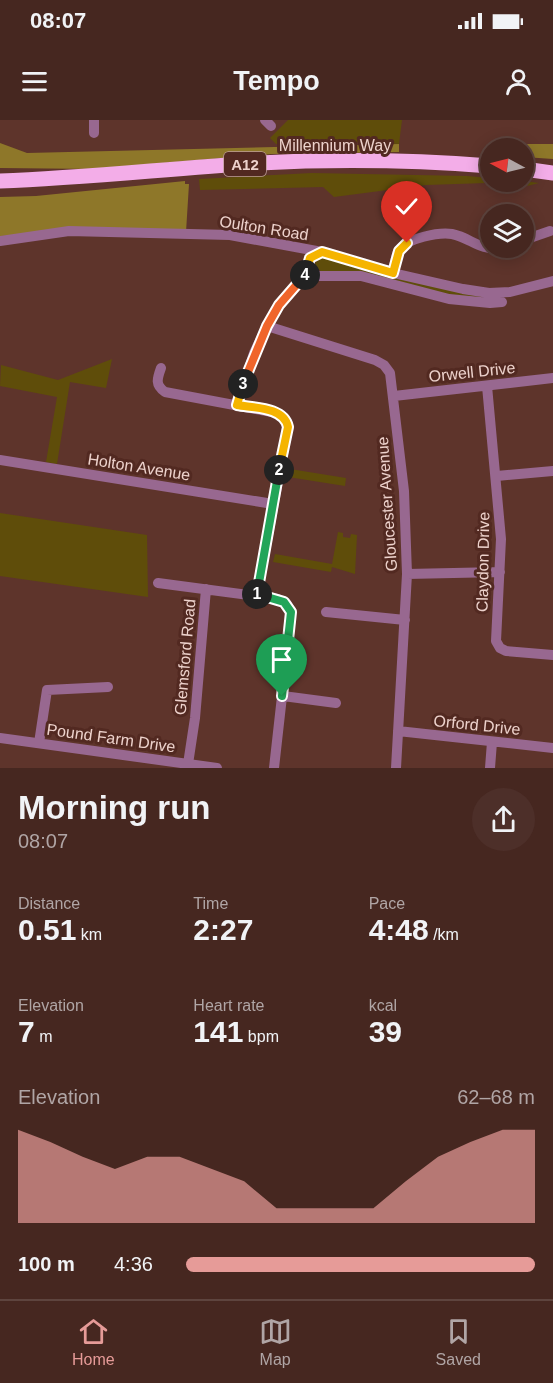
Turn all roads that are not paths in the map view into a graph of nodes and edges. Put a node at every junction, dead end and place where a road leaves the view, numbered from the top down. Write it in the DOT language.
graph roads {
  1 [pos="94,120"];
  2 [pos="94,133"];
  3 [pos="480,166"];
  4 [pos="534,170"];
  5 [pos="553,173"];
  6 [pos="0,181"];
  7 [pos="550,231"];
  8 [pos="534,237"];
  9 [pos="0,241"];
  10 [pos="480,246"];
  11 [pos="322,252"];
  12 [pos="393,273"];
  13 [pos="305,276"];
  14 [pos="553,281"];
  15 [pos="502,302"];
  16 [pos="267,326"];
  17 [pos="161,368"];
  18 [pos="553,378"];
  19 [pos="487,386"];
  20 [pos="394,396"];
  21 [pos="237,405"];
  22 [pos="0,460"];
  23 [pos="553,471"];
  24 [pos="497,476"];
  25 [pos="273,504"];
  26 [pos="500,572"];
  27 [pos="407,574"];
  28 [pos="158,583"];
  29 [pos="206,589"];
  30 [pos="257,595"];
  31 [pos="326,612"];
  32 [pos="405,620"];
  33 [pos="553,655"];
  34 [pos="108,687"];
  35 [pos="282,696"];
  36 [pos="336,703"];
  37 [pos="399,731"];
  38 [pos="0,738"];
  39 [pos="39,742"];
  40 [pos="492,742"];
  41 [pos="553,748"];
  42 [pos="188,764"];
  43 [pos="205,767"];
  44 [pos="217,768"];
  45 [pos="273,768"];
  46 [pos="396,768"];
  47 [pos="490,768"];
  1 -- 2 [label="street"];
  3 -- 6 [label="highway, Millennium Way / A12"];
  4 -- 5 [label="highway"];
  7 -- 8 [label="street"];
  9 -- 11 [label="street, Oulton Road"];
  10 -- 12 [label="street"];
  11 -- 12 [label="street, Oulton Road"];
  11 -- 13 [label="street"];
  12 -- 14 [label="street, Oulton Road"];
  13 -- 15 [label="street"];
  13 -- 16 [label="street"];
  16 -- 20 [label="street, Gloucester Avenue"];
  16 -- 21 [label="street"];
  17 -- 21 [label="street"];
  18 -- 19 [label="street, Orwell Drive"];
  19 -- 20 [label="street, Orwell Drive"];
  19 -- 24 [label="street, Claydon Drive"];
  20 -- 27 [label="street, Gloucester Avenue"];
  21 -- 25 [label="street"];
  22 -- 25 [label="street, Holton Avenue"];
  23 -- 24 [label="street"];
  24 -- 26 [label="street, Claydon Drive"];
  25 -- 30 [label="street"];
  26 -- 27 [label="street"];
  26 -- 33 [label="street, Claydon Drive"];
  27 -- 32 [label="street, Gloucester Avenue"];
  28 -- 29 [label="street"];
  29 -- 30 [label="street"];
  29 -- 42 [label="street, Glemsford Road"];
  30 -- 35 [label="street"];
  31 -- 32 [label="street"];
  32 -- 37 [label="street, Gloucester Avenue"];
  34 -- 39 [label="street"];
  35 -- 36 [label="street"];
  35 -- 45 [label="street"];
  37 -- 40 [label="street, Orford Drive"];
  37 -- 46 [label="street, Gloucester Avenue"];
  38 -- 39 [label="street, Pound Farm Drive"];
  39 -- 42 [label="street, Pound Farm Drive"];
  40 -- 41 [label="street, Orford Drive"];
  40 -- 47 [label="street"];
  42 -- 43 [label="street, Pound Farm Drive"];
  43 -- 44 [label="street, Pound Farm Drive"];
}
